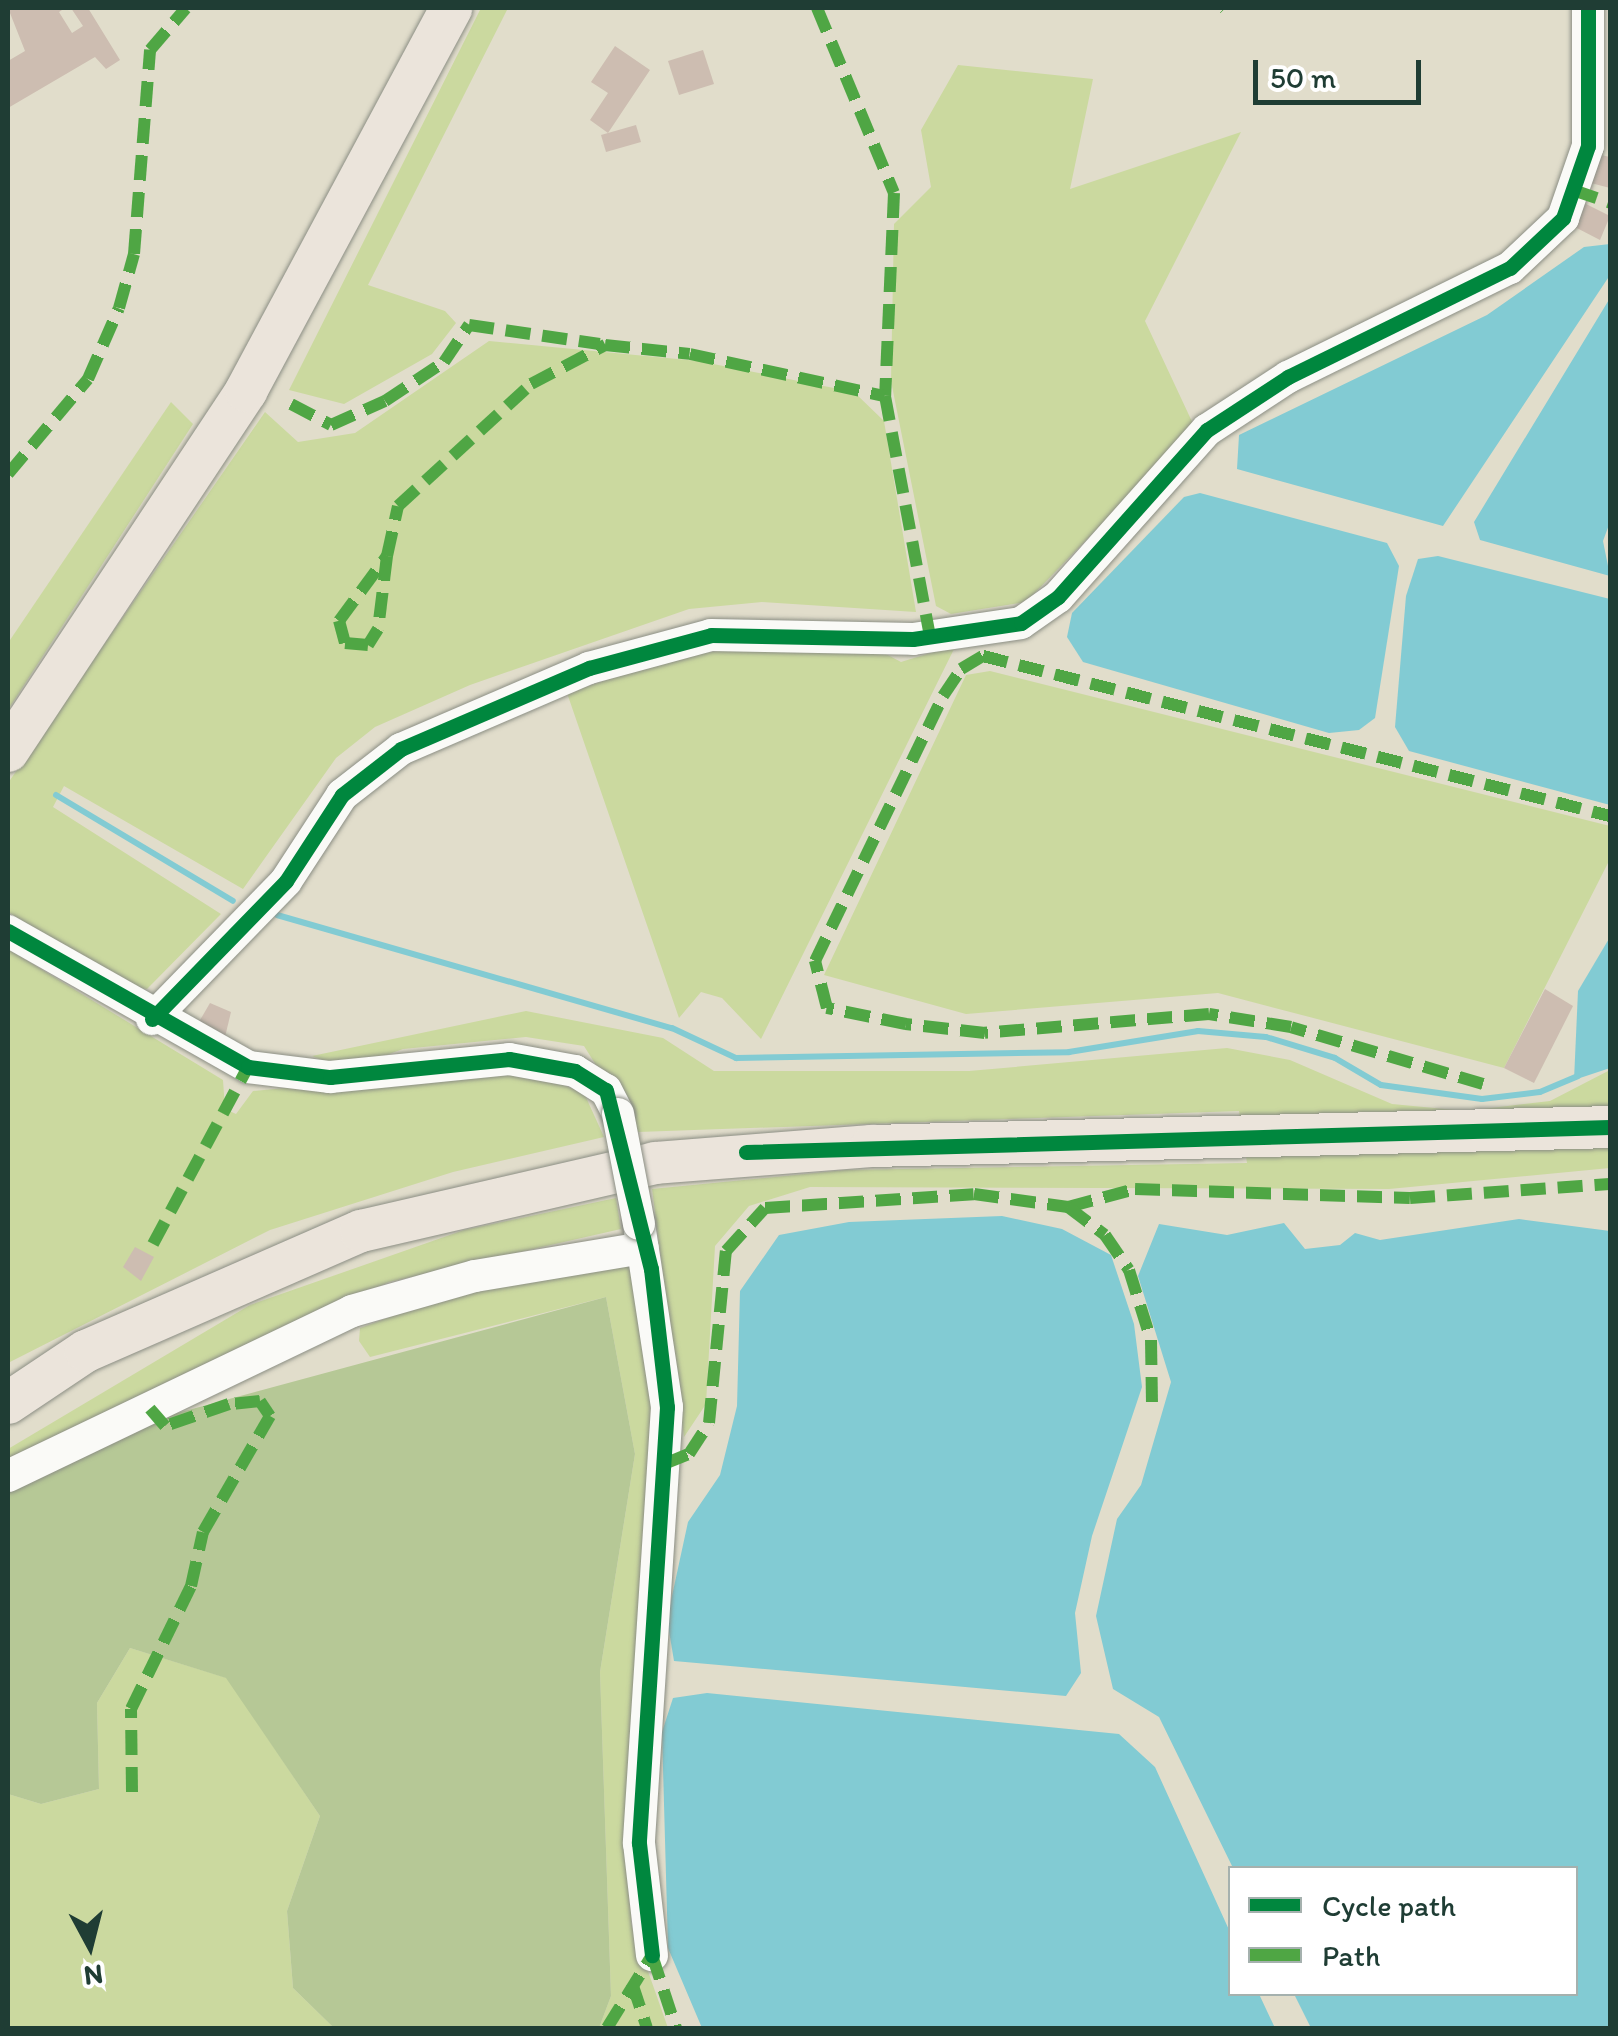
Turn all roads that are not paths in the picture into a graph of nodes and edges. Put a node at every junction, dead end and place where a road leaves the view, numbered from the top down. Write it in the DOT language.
graph roads {
  1 [pos="451,8"];
  2 [pos="1588,8"];
  3 [pos="8,751"];
  4 [pos="8,931"];
  5 [pos="152,1020"];
  6 [pos="1610,1127"];
  7 [pos="641,1236"];
  8 [pos="202,1298"];
  9 [pos="8,1403"];
  10 [pos="8,1424"];
  11 [pos="8,1476"];
  12 [pos="652,1955"];
  1 -- 3 [label="main road"];
  2 -- 5 [label="street"];
  4 -- 5 [label="street"];
  5 -- 7 [label="street, bridge"];
  6 -- 8 [label="main road"];
  7 -- 11 [label="street"];
  7 -- 12 [label="street"];
  8 -- 9 [label="main road"];
  8 -- 10 [label="main road"];
}
